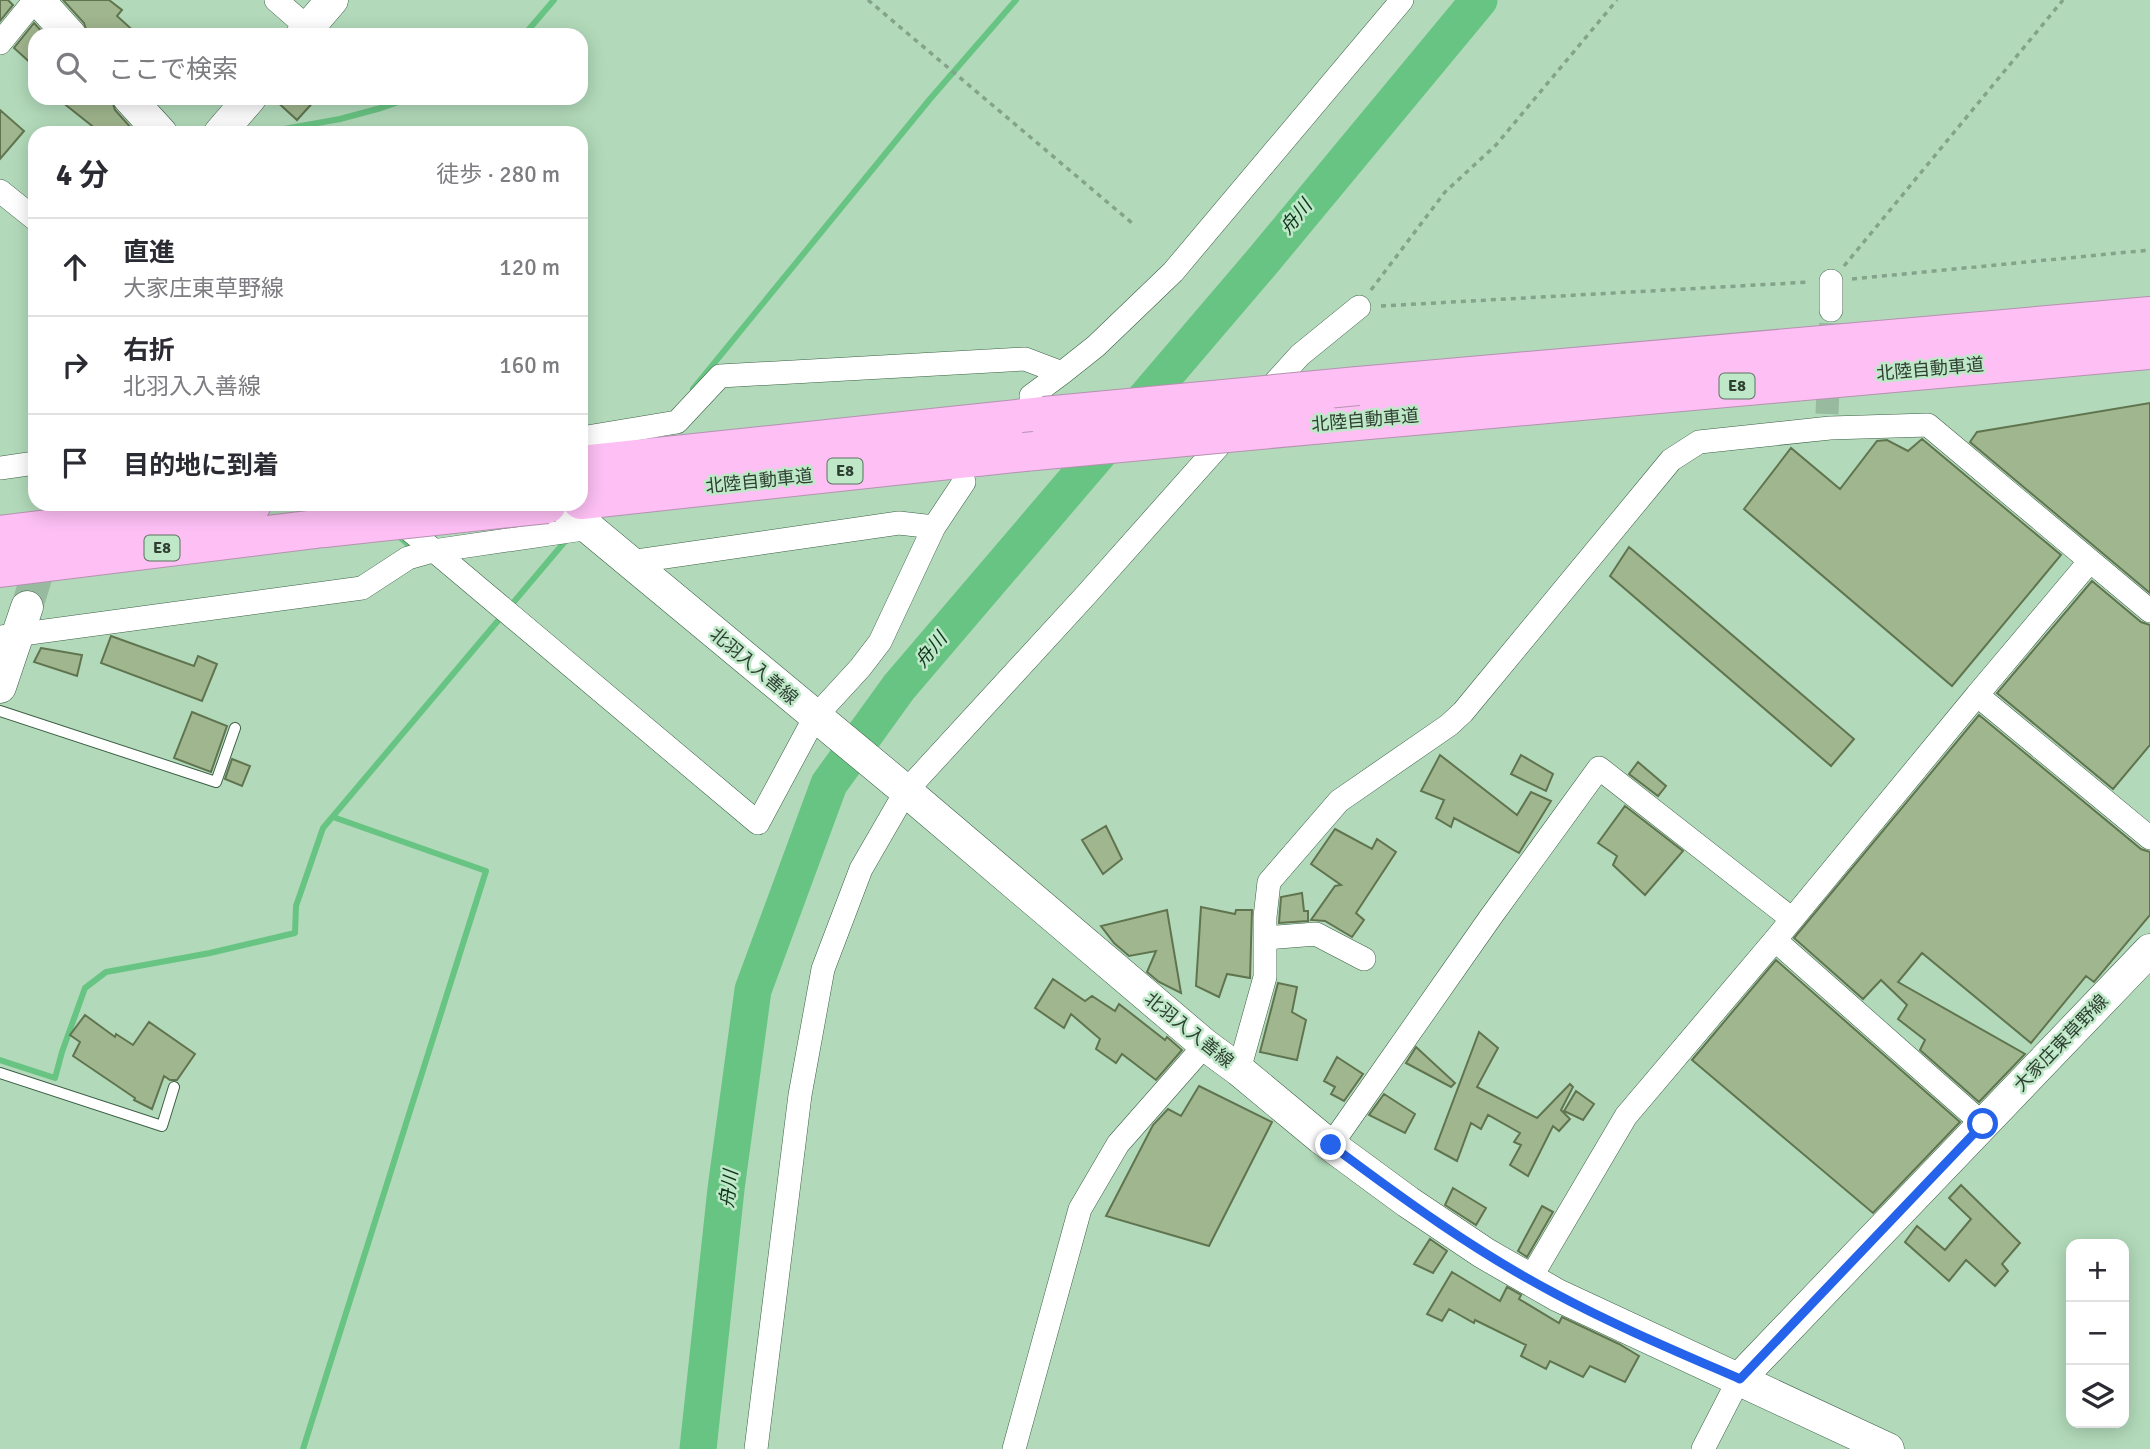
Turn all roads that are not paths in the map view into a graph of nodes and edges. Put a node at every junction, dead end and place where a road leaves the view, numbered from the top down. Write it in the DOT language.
graph roads {
  1 [pos="36,0"];
  2 [pos="276,0"];
  3 [pos="332,0"];
  4 [pos="1402,0"];
  5 [pos="63,28"];
  6 [pos="301,28"];
  7 [pos="308,28"];
  8 [pos="0,43"];
  9 [pos="135,105"];
  10 [pos="244,105"];
  11 [pos="155,126"];
  12 [pos="226,126"];
  13 [pos="0,191"];
  14 [pos="28,213"];
  15 [pos="1831,281"];
  16 [pos="1359,307"];
  17 [pos="1831,310"];
  18 [pos="2150,316"];
  19 [pos="2150,350"];
  20 [pos="1062,373"];
  21 [pos="1037,406"];
  22 [pos="588,437"];
  23 [pos="28,464"];
  24 [pos="588,464"];
  25 [pos="0,468"];
  26 [pos="964,482"];
  27 [pos="195,511"];
  28 [pos="387,511"];
  29 [pos="482,511"];
  30 [pos="585,514"];
  31 [pos="934,527"];
  32 [pos="0,535"];
  33 [pos="433,551"];
  34 [pos="2090,561"];
  35 [pos="629,562"];
  36 [pos="0,568"];
  37 [pos="2150,611"];
  38 [pos="15,626"];
  39 [pos="0,687"];
  40 [pos="1977,695"];
  41 [pos="0,711"];
  42 [pos="820,720"];
  43 [pos="235,728"];
  44 [pos="906,791"];
  45 [pos="2150,838"];
  46 [pos="1792,919"];
  47 [pos="1265,938"];
  48 [pos="1775,940"];
  49 [pos="2150,950"];
  50 [pos="1364,959"];
  51 [pos="1205,1045"];
  52 [pos="1239,1070"];
  53 [pos="0,1073"];
  54 [pos="174,1087"];
  55 [pos="1983,1124"];
  56 [pos="1331,1145"];
  57 [pos="1530,1279"];
  58 [pos="1740,1379"];
  59 [pos="756,1449"];
  60 [pos="1014,1449"];
  61 [pos="1703,1449"];
  62 [pos="1888,1449"];
  1 -- 5 [label="main road"];
  1 -- 8 [label="street"];
  2 -- 6 [label="street"];
  3 -- 7 [label="main road"];
  4 -- 20 [label="street"];
  9 -- 11 [label="main road"];
  10 -- 12 [label="main road"];
  13 -- 14 [label="street"];
  15 -- 17 [label="street"];
  16 -- 44 [label="street"];
  18 -- 21 [label="highway, 北陸自動車道 / E8, bridge"];
  19 -- 30 [label="highway, 北陸自動車道 / E8, bridge"];
  20 -- 21 [label="street"];
  20 -- 22 [label="street"];
  21 -- 24 [label="highway, 北陸自動車道 / E8"];
  23 -- 25 [label="street"];
  26 -- 31 [label="street"];
  27 -- 32 [label="highway, E8"];
  28 -- 33 [label="street"];
  29 -- 36 [label="highway, E8, bridge"];
  30 -- 33 [label="street"];
  30 -- 35 [label="main road, 北羽入入善線"];
  31 -- 35 [label="street"];
  31 -- 42 [label="street"];
  33 -- 38 [label="street"];
  33 -- 42 [label="street"];
  34 -- 37 [label="street"];
  34 -- 40 [label="street"];
  34 -- 47 [label="street"];
  35 -- 42 [label="main road, 北羽入入善線"];
  38 -- 39 [label="main road"];
  40 -- 45 [label="street"];
  40 -- 46 [label="street"];
  41 -- 43 [label="lane"];
  42 -- 44 [label="main road, 北羽入入善線"];
  44 -- 51 [label="main road, 北羽入入善線"];
  44 -- 59 [label="street"];
  46 -- 48 [label="street"];
  46 -- 56 [label="street"];
  47 -- 50 [label="street"];
  47 -- 52 [label="street"];
  48 -- 55 [label="street"];
  48 -- 57 [label="street"];
  49 -- 55 [label="main road, 大家庄東草野線"];
  51 -- 52 [label="main road, 北羽入入善線"];
  51 -- 60 [label="street"];
  52 -- 56 [label="main road, 北羽入入善線"];
  53 -- 54 [label="lane"];
  55 -- 58 [label="main road, 大家庄東草野線"];
  56 -- 57 [label="main road, 北羽入入善線"];
  57 -- 58 [label="main road, 北羽入入善線"];
  58 -- 61 [label="street"];
  58 -- 62 [label="main road, 北羽入入善線"];
}
